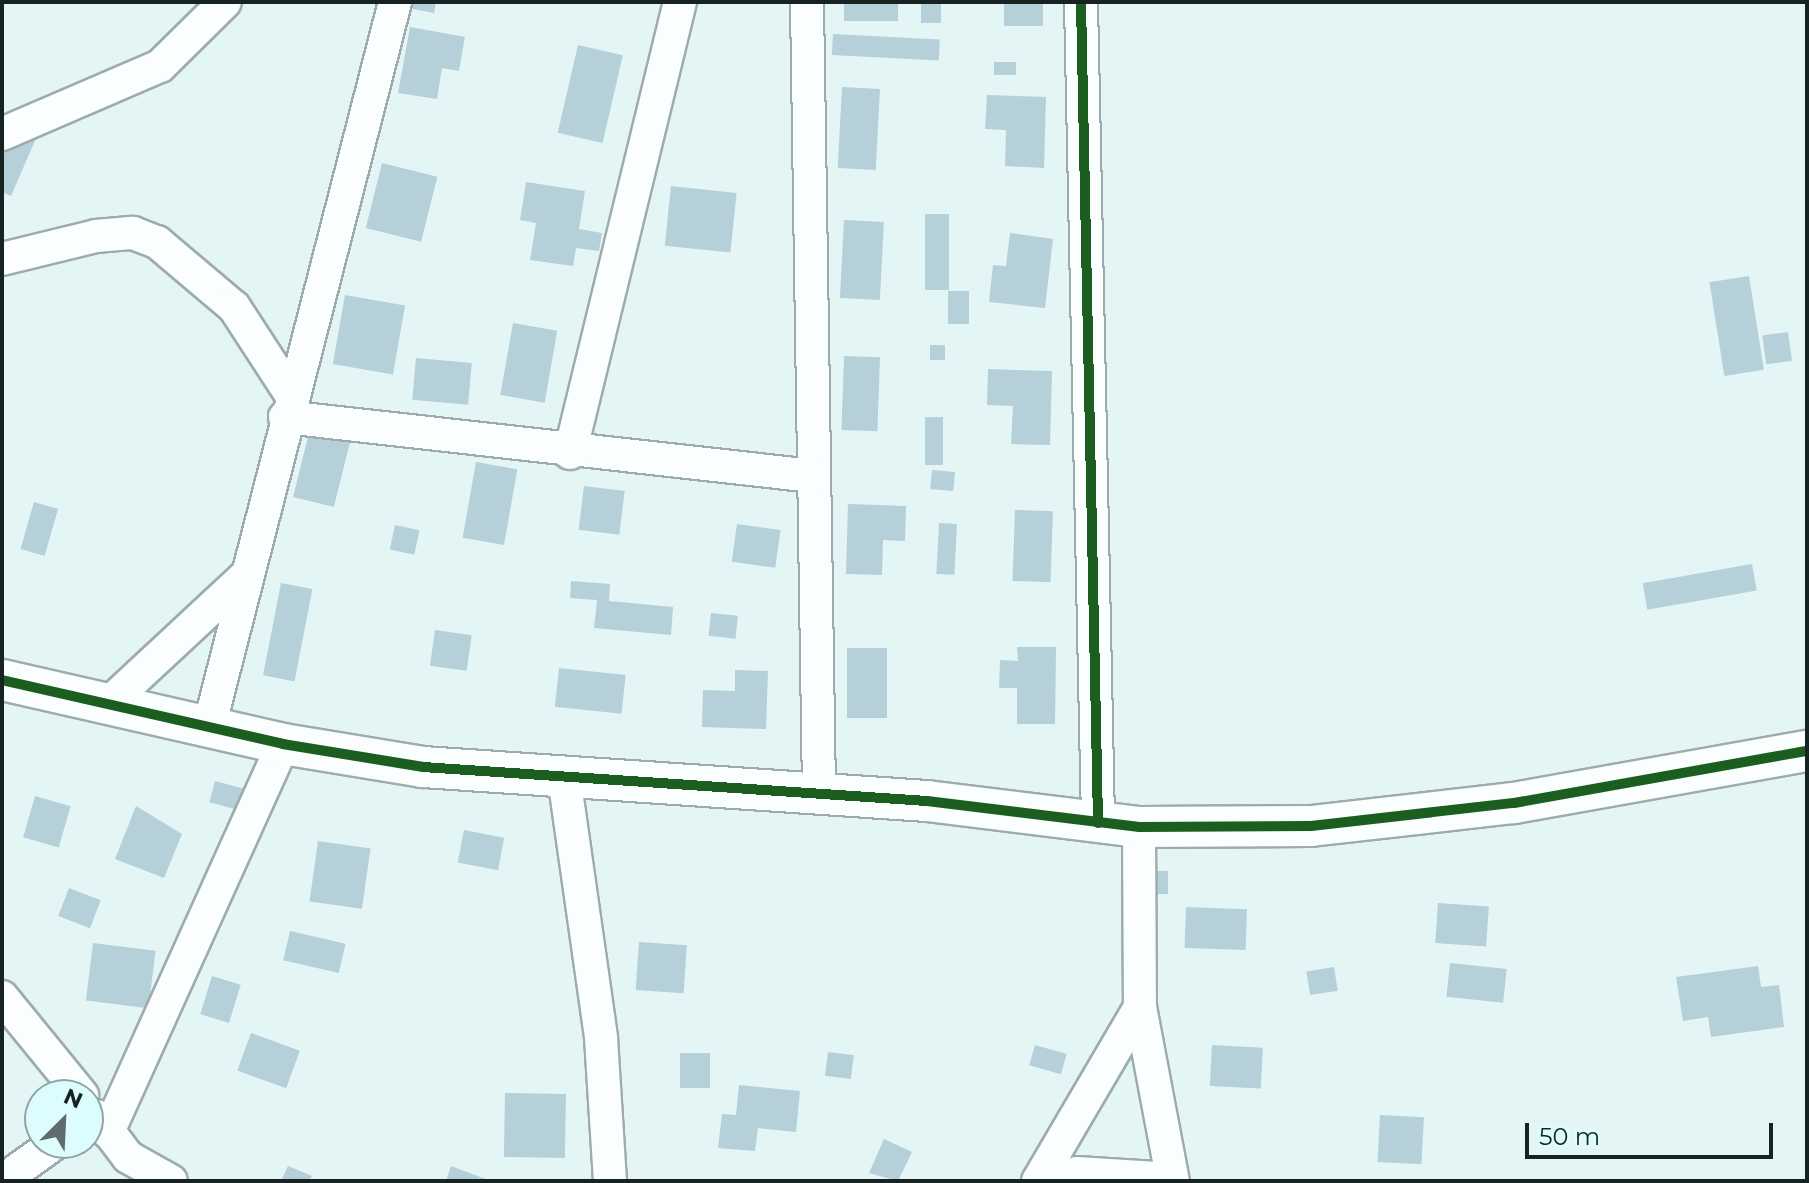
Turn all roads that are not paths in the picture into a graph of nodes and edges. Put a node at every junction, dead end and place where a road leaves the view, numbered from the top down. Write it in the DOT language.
graph roads {
  1 [pos="225,2"];
  2 [pos="395,2"];
  3 [pos="680,2"];
  4 [pos="807,2"];
  5 [pos="1081,2"];
  6 [pos="2,134"];
  7 [pos="2,259"];
  8 [pos="288,405"];
  9 [pos="570,453"];
  10 [pos="813,476"];
  11 [pos="248,574"];
  12 [pos="2,680"];
  13 [pos="108,704"];
  14 [pos="209,727"];
  15 [pos="283,744"];
  16 [pos="1807,751"];
  17 [pos="564,777"];
  18 [pos="819,795"];
  19 [pos="1098,823"];
  20 [pos="1139,827"];
  21 [pos="2,997"];
  22 [pos="1140,1007"];
  23 [pos="65,1079"];
  24 [pos="104,1094"];
  25 [pos="104,1132"];
  26 [pos="33,1159"];
  27 [pos="127,1169"];
  28 [pos="1038,1180"];
  29 [pos="1173,1180"];
  30 [pos="2,1181"];
  31 [pos="171,1181"];
  32 [pos="610,1181"];
  1 -- 6 [label="street"];
  2 -- 8 [label="street"];
  3 -- 9 [label="street"];
  4 -- 10 [label="street"];
  5 -- 19 [label="street"];
  7 -- 8 [label="street"];
  8 -- 9 [label="street"];
  8 -- 11 [label="street"];
  9 -- 10 [label="street"];
  10 -- 18 [label="street"];
  11 -- 13 [label="street"];
  11 -- 14 [label="street"];
  12 -- 13 [label="street"];
  13 -- 14 [label="street"];
  14 -- 15 [label="street"];
  15 -- 17 [label="street"];
  15 -- 24 [label="street"];
  16 -- 20 [label="street"];
  17 -- 18 [label="street"];
  17 -- 32 [label="street"];
  18 -- 19 [label="street"];
  19 -- 20 [label="street"];
  20 -- 22 [label="street"];
  21 -- 23 [label="street"];
  22 -- 28 [label="street"];
  22 -- 29 [label="street"];
  25 -- 27 [label="street"];
  26 -- 30 [label="street"];
  27 -- 31 [label="street"];
  28 -- 29 [label="street"];
}
